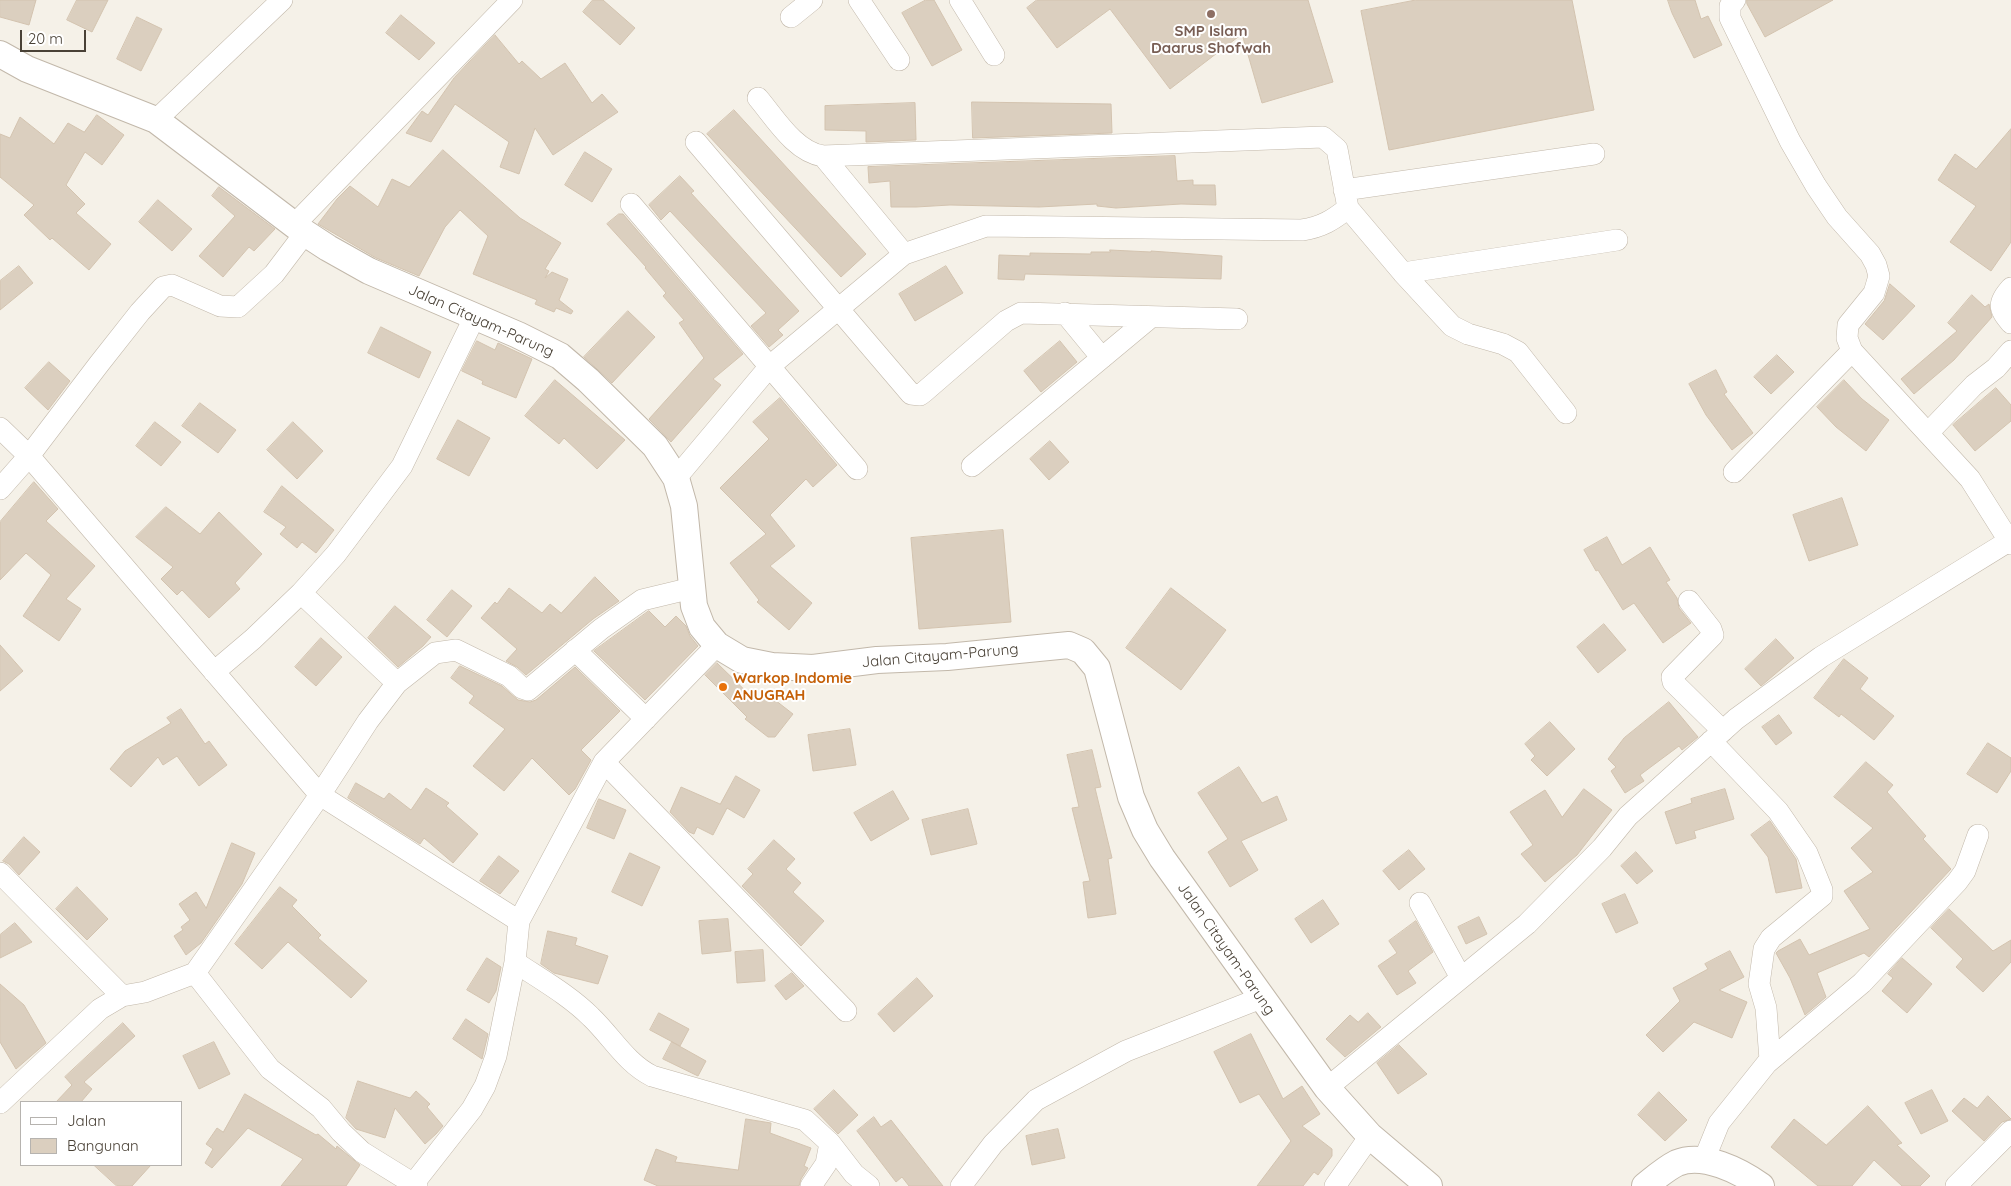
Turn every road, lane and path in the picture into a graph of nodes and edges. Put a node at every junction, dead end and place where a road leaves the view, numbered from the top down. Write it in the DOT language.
graph roads {
  1 [pos="282,0"];
  2 [pos="512,0"];
  3 [pos="812,0"];
  4 [pos="859,0"];
  5 [pos="960,0"];
  6 [pos="1735,0"];
  7 [pos="791,17"];
  8 [pos="0,54"];
  9 [pos="994,54"];
  10 [pos="899,60"];
  11 [pos="758,98"];
  12 [pos="156,120"];
  13 [pos="696,142"];
  14 [pos="1594,154"];
  15 [pos="823,156"];
  16 [pos="1346,199"];
  17 [pos="631,204"];
  18 [pos="300,229"];
  19 [pos="1617,240"];
  20 [pos="904,254"];
  21 [pos="1403,273"];
  22 [pos="2011,288"];
  23 [pos="840,309"];
  24 [pos="1065,313"];
  25 [pos="475,316"];
  26 [pos="1151,317"];
  27 [pos="1236,319"];
  28 [pos="2011,323"];
  29 [pos="1852,351"];
  30 [pos="2011,351"];
  31 [pos="1102,358"];
  32 [pos="770,366"];
  33 [pos="1566,413"];
  34 [pos="0,428"];
  35 [pos="1928,433"];
  36 [pos="29,456"];
  37 [pos="972,466"];
  38 [pos="857,469"];
  39 [pos="1734,472"];
  40 [pos="676,478"];
  41 [pos="0,489"];
  42 [pos="2010,542"];
  43 [pos="692,588"];
  44 [pos="301,592"];
  45 [pos="1689,601"];
  46 [pos="717,645"];
  47 [pos="575,650"];
  48 [pos="214,672"];
  49 [pos="397,683"];
  50 [pos="646,719"];
  51 [pos="1717,736"];
  52 [pos="604,762"];
  53 [pos="320,795"];
  54 [pos="1978,835"];
  55 [pos="0,872"];
  56 [pos="1420,903"];
  57 [pos="519,921"];
  58 [pos="515,962"];
  59 [pos="195,974"];
  60 [pos="1461,978"];
  61 [pos="122,996"];
  62 [pos="1261,998"];
  63 [pos="846,1011"];
  64 [pos="1770,1060"];
  65 [pos="1327,1088"];
  66 [pos="0,1103"];
  67 [pos="2011,1131"];
  68 [pos="1370,1136"];
  69 [pos="830,1143"];
  70 [pos="1704,1160"];
  71 [pos="415,1184"];
  72 [pos="810,1186"];
  73 [pos="869,1186"];
  74 [pos="961,1186"];
  75 [pos="1335,1186"];
  76 [pos="1429,1186"];
  77 [pos="1644,1186"];
  78 [pos="1761,1186"];
  79 [pos="1956,1186"];
  1 -- 12 [label="street"];
  2 -- 18 [label="street"];
  3 -- 7 [label="street"];
  4 -- 10 [label="street"];
  5 -- 9 [label="street"];
  6 -- 29 [label="street"];
  8 -- 12 [label="street, Jalan Citayam-Parung"];
  11 -- 15 [label="street"];
  12 -- 18 [label="street, Jalan Citayam-Parung"];
  13 -- 23 [label="street"];
  14 -- 16 [label="street"];
  15 -- 16 [label="street"];
  15 -- 20 [label="street"];
  16 -- 20 [label="street"];
  16 -- 21 [label="street"];
  17 -- 32 [label="street"];
  18 -- 25 [label="street, Jalan Citayam-Parung"];
  18 -- 36 [label="street"];
  19 -- 21 [label="street"];
  20 -- 23 [label="street"];
  21 -- 33 [label="street"];
  22 -- 28 [label="street"];
  23 -- 24 [label="street"];
  23 -- 32 [label="street"];
  24 -- 26 [label="street"];
  24 -- 31 [label="street"];
  25 -- 40 [label="street, Jalan Citayam-Parung"];
  25 -- 44 [label="street"];
  26 -- 27 [label="street"];
  26 -- 31 [label="street"];
  29 -- 35 [label="street"];
  29 -- 39 [label="street"];
  30 -- 35 [label="street"];
  31 -- 37 [label="street"];
  32 -- 38 [label="street"];
  32 -- 40 [label="street"];
  34 -- 36 [label="street"];
  35 -- 42 [label="street"];
  36 -- 41 [label="street"];
  36 -- 48 [label="street"];
  40 -- 43 [label="street, Jalan Citayam-Parung"];
  42 -- 51 [label="street"];
  43 -- 46 [label="street, Jalan Citayam-Parung"];
  43 -- 47 [label="street"];
  44 -- 48 [label="street"];
  44 -- 49 [label="street"];
  45 -- 51 [label="street"];
  46 -- 50 [label="street"];
  46 -- 62 [label="street, Jalan Citayam-Parung"];
  47 -- 49 [label="street"];
  47 -- 50 [label="street"];
  48 -- 53 [label="street"];
  49 -- 53 [label="street"];
  50 -- 52 [label="street"];
  51 -- 60 [label="street"];
  51 -- 64 [label="street"];
  52 -- 57 [label="street"];
  52 -- 63 [label="street"];
  53 -- 57 [label="street"];
  53 -- 59 [label="street"];
  54 -- 64 [label="street"];
  55 -- 61 [label="street"];
  56 -- 60 [label="street"];
  57 -- 58 [label="street"];
  58 -- 69 [label="street"];
  58 -- 71 [label="street"];
  59 -- 61 [label="street"];
  59 -- 71 [label="street"];
  60 -- 65 [label="street"];
  61 -- 66 [label="street"];
  62 -- 65 [label="street, Jalan Citayam-Parung"];
  62 -- 74 [label="street"];
  64 -- 70 [label="street"];
  65 -- 68 [label="street, Jalan Citayam-Parung"];
  67 -- 79 [label="street"];
  68 -- 75 [label="street"];
  68 -- 76 [label="street, Jalan Citayam-Parung"];
  69 -- 72 [label="street"];
  69 -- 73 [label="street"];
  70 -- 77 [label="street"];
  70 -- 78 [label="street"];
}
